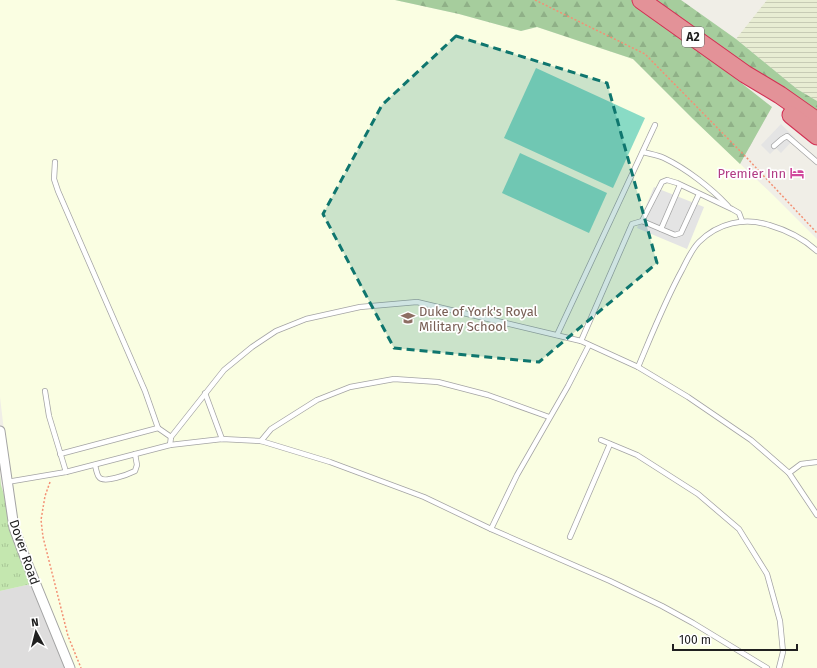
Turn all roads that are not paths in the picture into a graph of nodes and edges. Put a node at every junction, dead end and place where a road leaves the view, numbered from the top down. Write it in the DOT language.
graph roads {
  1 [pos="641,0"];
  2 [pos="745,74"];
  3 [pos="817,121"];
  4 [pos="655,125"];
  5 [pos="817,136"];
  6 [pos="774,146"];
  7 [pos="643,152"];
  8 [pos="55,162"];
  9 [pos="817,162"];
  10 [pos="680,185"];
  11 [pos="699,194"];
  12 [pos="729,208"];
  13 [pos="642,221"];
  14 [pos="742,221"];
  15 [pos="661,229"];
  16 [pos="817,251"];
  17 [pos="557,335"];
  18 [pos="581,341"];
  19 [pos="589,345"];
  20 [pos="638,367"];
  21 [pos="46,391"];
  22 [pos="205,393"];
  23 [pos="549,417"];
  24 [pos="158,428"];
  25 [pos="0,431"];
  26 [pos="171,437"];
  27 [pos="222,439"];
  28 [pos="601,440"];
  29 [pos="261,441"];
  30 [pos="610,444"];
  31 [pos="170,445"];
  32 [pos="60,454"];
  33 [pos="135,454"];
  34 [pos="817,462"];
  35 [pos="95,465"];
  36 [pos="66,472"];
  37 [pos="789,474"];
  38 [pos="7,482"];
  39 [pos="817,515"];
  40 [pos="491,529"];
  41 [pos="570,537"];
  42 [pos="70,668"];
  43 [pos="767,668"];
  44 [pos="779,668"];
  1 -- 2 [label="highway, A2"];
  2 -- 3 [label="highway, A2"];
  2 -- 5 [label="highway, A2"];
  4 -- 7 [label="lane"];
  6 -- 9 [label="lane"];
  7 -- 12 [label="lane"];
  7 -- 17 [label="lane"];
  8 -- 24 [label="lane"];
  10 -- 11 [label="lane"];
  10 -- 13 [label="lane"];
  10 -- 15 [label="lane"];
  11 -- 12 [label="lane"];
  11 -- 15 [label="lane"];
  12 -- 14 [label="lane"];
  13 -- 15 [label="lane"];
  13 -- 18 [label="lane"];
  14 -- 16 [label="lane"];
  14 -- 20 [label="lane"];
  17 -- 18 [label="lane"];
  17 -- 22 [label="lane"];
  18 -- 19 [label="lane"];
  19 -- 20 [label="lane"];
  19 -- 23 [label="lane"];
  20 -- 37 [label="lane"];
  21 -- 32 [label="lane"];
  22 -- 26 [label="lane"];
  22 -- 27 [label="lane"];
  23 -- 29 [label="lane"];
  23 -- 40 [label="lane"];
  24 -- 26 [label="lane"];
  24 -- 32 [label="lane"];
  25 -- 38 [label="street, Dover Road"];
  26 -- 31 [label="lane"];
  27 -- 29 [label="lane"];
  27 -- 31 [label="lane"];
  28 -- 30 [label="lane"];
  29 -- 40 [label="lane"];
  30 -- 41 [label="lane"];
  30 -- 44 [label="lane"];
  31 -- 33 [label="lane"];
  32 -- 36 [label="lane"];
  33 -- 35 [label="lane"];
  33 -- 35 [label="lane"];
  34 -- 37 [label="lane"];
  35 -- 36 [label="lane"];
  36 -- 38 [label="lane"];
  37 -- 39 [label="lane"];
  38 -- 42 [label="street, Dover Road"];
  40 -- 43 [label="lane"];
}
